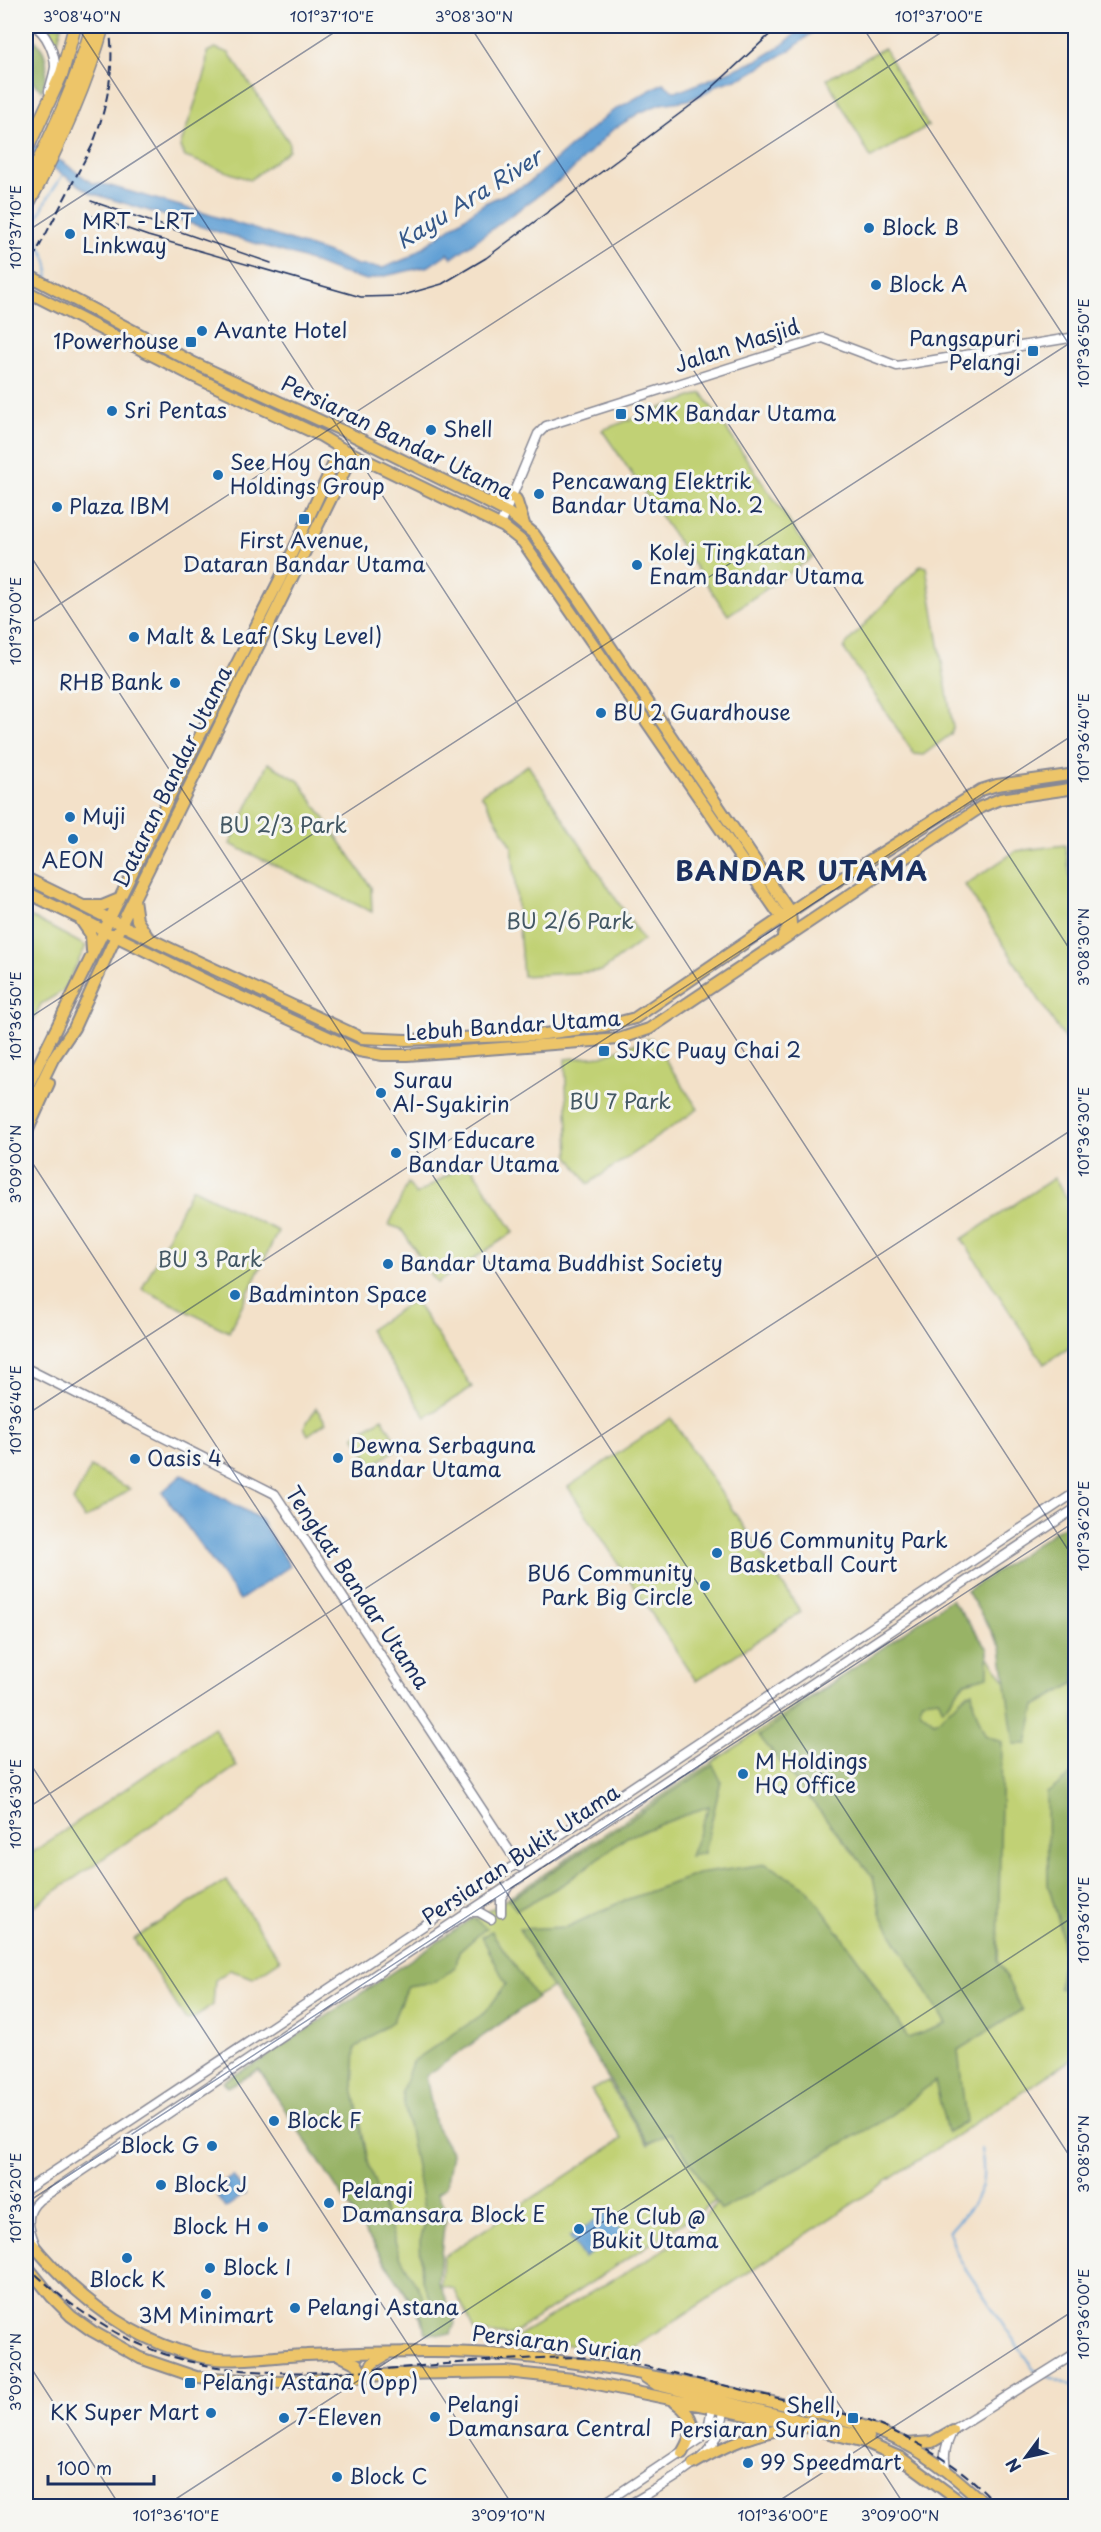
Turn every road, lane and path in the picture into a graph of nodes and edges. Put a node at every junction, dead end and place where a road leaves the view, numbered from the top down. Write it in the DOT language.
graph roads {
  1 [pos="34,26"];
  2 [pos="75,26"];
  3 [pos="92,26"];
  4 [pos="103,26"];
  5 [pos="46,106"];
  6 [pos="59,133"];
  7 [pos="26,151"];
  8 [pos="39,172"];
  9 [pos="26,186"];
  10 [pos="26,208"];
  11 [pos="26,274"];
  12 [pos="26,291"];
  13 [pos="96,311"];
  14 [pos="89,324"];
  15 [pos="1076,337"];
  16 [pos="300,410"];
  17 [pos="321,436"];
  18 [pos="348,449"];
  19 [pos="369,461"];
  20 [pos="418,467"];
  21 [pos="345,470"];
  22 [pos="330,471"];
  23 [pos="514,497"];
  24 [pos="331,498"];
  25 [pos="488,502"];
  26 [pos="507,513"];
  27 [pos="502,526"];
  28 [pos="525,526"];
  29 [pos="245,646"];
  30 [pos="1076,774"];
  31 [pos="1076,788"];
  32 [pos="26,878"];
  33 [pos="26,892"];
  34 [pos="773,897"];
  35 [pos="812,897"];
  36 [pos="119,899"];
  37 [pos="134,899"];
  38 [pos="81,906"];
  39 [pos="817,916"];
  40 [pos="787,918"];
  41 [pos="80,919"];
  42 [pos="109,920"];
  43 [pos="121,925"];
  44 [pos="104,930"];
  45 [pos="762,932"];
  46 [pos="116,936"];
  47 [pos="149,939"];
  48 [pos="779,941"];
  49 [pos="136,946"];
  50 [pos="92,953"];
  51 [pos="106,958"];
  52 [pos="618,1024"];
  53 [pos="654,1026"];
  54 [pos="74,1028"];
  55 [pos="26,1090"];
  56 [pos="26,1115"];
  57 [pos="26,1134"];
  58 [pos="26,1368"];
  59 [pos="1076,1492"];
  60 [pos="1076,1508"];
  61 [pos="517,1863"];
  62 [pos="524,1874"];
  63 [pos="510,1882"];
  64 [pos="466,1912"];
  65 [pos="501,1913"];
  66 [pos="491,1919"];
  67 [pos="30,2189"];
  68 [pos="26,2236"];
  69 [pos="41,2255"];
  70 [pos="26,2265"];
  71 [pos="30,2275"];
  72 [pos="390,2353"];
  73 [pos="1076,2353"];
  74 [pos="332,2354"];
  75 [pos="642,2375"];
  76 [pos="364,2377"];
  77 [pos="671,2399"];
  78 [pos="713,2403"];
  79 [pos="725,2406"];
  80 [pos="805,2427"];
  81 [pos="953,2430"];
  82 [pos="905,2444"];
  83 [pos="682,2453"];
  84 [pos="693,2464"];
  85 [pos="942,2468"];
  86 [pos="600,2506"];
  87 [pos="627,2506"];
  88 [pos="966,2506"];
  89 [pos="987,2506"];
  1 -- 5 [label="street"];
  2 -- 5 [label="highway"];
  3 -- 6 [label="highway"];
  4 -- 6 [label="highway"];
  5 -- 7 [label="highway"];
  6 -- 8 [label="highway"];
  8 -- 9 [label="highway"];
  8 -- 10 [label="highway"];
  11 -- 13 [label="main road, Persiaran Bandar Utama"];
  12 -- 14 [label="main road, Persiaran Bandar Utama"];
  13 -- 14 [label="main road"];
  13 -- 16 [label="main road, Persiaran Bandar Utama"];
  14 -- 17 [label="main road, Persiaran Bandar Utama"];
  15 -- 23 [label="street, Jalan Masjid"];
  16 -- 18 [label="main road"];
  16 -- 20 [label="main road, Persiaran Bandar Utama"];
  17 -- 18 [label="main road, Persiaran Bandar Utama"];
  17 -- 22 [label="main road"];
  18 -- 19 [label="main road, Persiaran Bandar Utama"];
  18 -- 20 [label="main road"];
  18 -- 21 [label="main road, Dataran Bandar Utama"];
  18 -- 22 [label="main road, Dataran Bandar Utama"];
  19 -- 21 [label="main road"];
  19 -- 27 [label="main road, Persiaran Bandar Utama"];
  20 -- 25 [label="main road, Persiaran Bandar Utama"];
  21 -- 24 [label="main road, Dataran Bandar Utama"];
  22 -- 29 [label="main road, Dataran Bandar Utama"];
  23 -- 25 [label="main road"];
  23 -- 26 [label="street, Jalan Masjid"];
  23 -- 28 [label="main road"];
  24 -- 29 [label="main road"];
  24 -- 37 [label="main road, Dataran Bandar Utama"];
  25 -- 26 [label="main road, Persiaran Bandar Utama"];
  26 -- 27 [label="street, Jalan Masjid"];
  26 -- 28 [label="main road, Persiaran Bandar Utama"];
  27 -- 34 [label="main road, Persiaran Bandar Utama"];
  28 -- 34 [label="main road, Persiaran Bandar Utama"];
  29 -- 36 [label="main road, Dataran Bandar Utama"];
  30 -- 35 [label="main road, Lebuh Bandar Utama"];
  31 -- 39 [label="main road, Lebuh Bandar Utama"];
  32 -- 38 [label="main road"];
  33 -- 41 [label="main road, Lebuh Bandar Utama"];
  34 -- 35 [label="main road"];
  34 -- 40 [label="main road, Persiaran Bandar Utama"];
  34 -- 45 [label="main road"];
  35 -- 40 [label="main road, Lebuh Bandar Utama"];
  36 -- 38 [label="main road"];
  36 -- 42 [label="main road, Dataran Bandar Utama"];
  37 -- 43 [label="main road, Dataran Bandar Utama"];
  37 -- 47 [label="main road"];
  38 -- 42 [label="main road, Lebuh Bandar Utama"];
  39 -- 40 [label="main road"];
  39 -- 48 [label="main road, Lebuh Bandar Utama"];
  40 -- 45 [label="main road, Lebuh Bandar Utama"];
  40 -- 48 [label="main road"];
  41 -- 44 [label="main road, Lebuh Bandar Utama"];
  41 -- 50 [label="main road"];
  42 -- 43 [label="main road, Lebuh Bandar Utama"];
  42 -- 44 [label="main road, Dataran Bandar Utama"];
  43 -- 46 [label="main road, Dataran Bandar Utama"];
  43 -- 47 [label="main road, Lebuh Bandar Utama"];
  44 -- 46 [label="main road, Lebuh Bandar Utama"];
  44 -- 50 [label="main road, Dataran Bandar Utama"];
  45 -- 52 [label="main road, Lebuh Bandar Utama"];
  46 -- 49 [label="main road, Lebuh Bandar Utama"];
  46 -- 51 [label="main road, Dataran Bandar Utama"];
  47 -- 52 [label="main road, Lebuh Bandar Utama"];
  48 -- 53 [label="main road, Lebuh Bandar Utama"];
  49 -- 51 [label="main road"];
  49 -- 53 [label="main road, Lebuh Bandar Utama"];
  50 -- 55 [label="main road, Dataran Bandar Utama"];
  51 -- 54 [label="main road, Dataran Bandar Utama"];
  52 -- 53 [label="main road"];
  54 -- 56 [label="main road, Dataran Bandar Utama"];
  54 -- 57 [label="main road"];
  58 -- 61 [label="street, Tengkat Bandar Utama"];
  59 -- 61 [label="street, Persiaran Bukit Utama"];
  60 -- 62 [label="street, Persiaran Bukit Utama"];
  61 -- 62 [label="street, Tengkat Bandar Utama"];
  61 -- 67 [label="street, Persiaran Bukit Utama"];
  62 -- 63 [label="street, Persiaran Bukit Utama"];
  63 -- 64 [label="street, Persiaran Bukit Utama"];
  63 -- 65 [label="street"];
  64 -- 66 [label="street"];
  64 -- 69 [label="street, Persiaran Bukit Utama"];
  68 -- 69 [label="main road, Persiaran Surian"];
  69 -- 74 [label="main road, Persiaran Surian"];
  70 -- 71 [label="main road, Persiaran Surian"];
  71 -- 76 [label="main road, Persiaran Surian"];
  72 -- 74 [label="main road, Persiaran Surian"];
  72 -- 75 [label="main road, Persiaran Surian"];
  72 -- 76 [label="main road"];
  73 -- 81 [label="street"];
  74 -- 76 [label="main road"];
  75 -- 78 [label="main road"];
  75 -- 82 [label="main road, Persiaran Surian"];
  76 -- 77 [label="main road, Persiaran Surian"];
  77 -- 78 [label="main road, Persiaran Surian"];
  77 -- 83 [label="main road"];
  78 -- 79 [label="main road"];
  78 -- 83 [label="street"];
  79 -- 80 [label="main road"];
  79 -- 84 [label="street"];
  79 -- 85 [label="main road"];
  80 -- 84 [label="main road"];
  80 -- 88 [label="main road"];
  81 -- 82 [label="main road"];
  81 -- 85 [label="street"];
  82 -- 85 [label="main road, Persiaran Surian"];
  83 -- 86 [label="street"];
  84 -- 87 [label="street"];
  85 -- 89 [label="main road, Persiaran Surian"];
}
